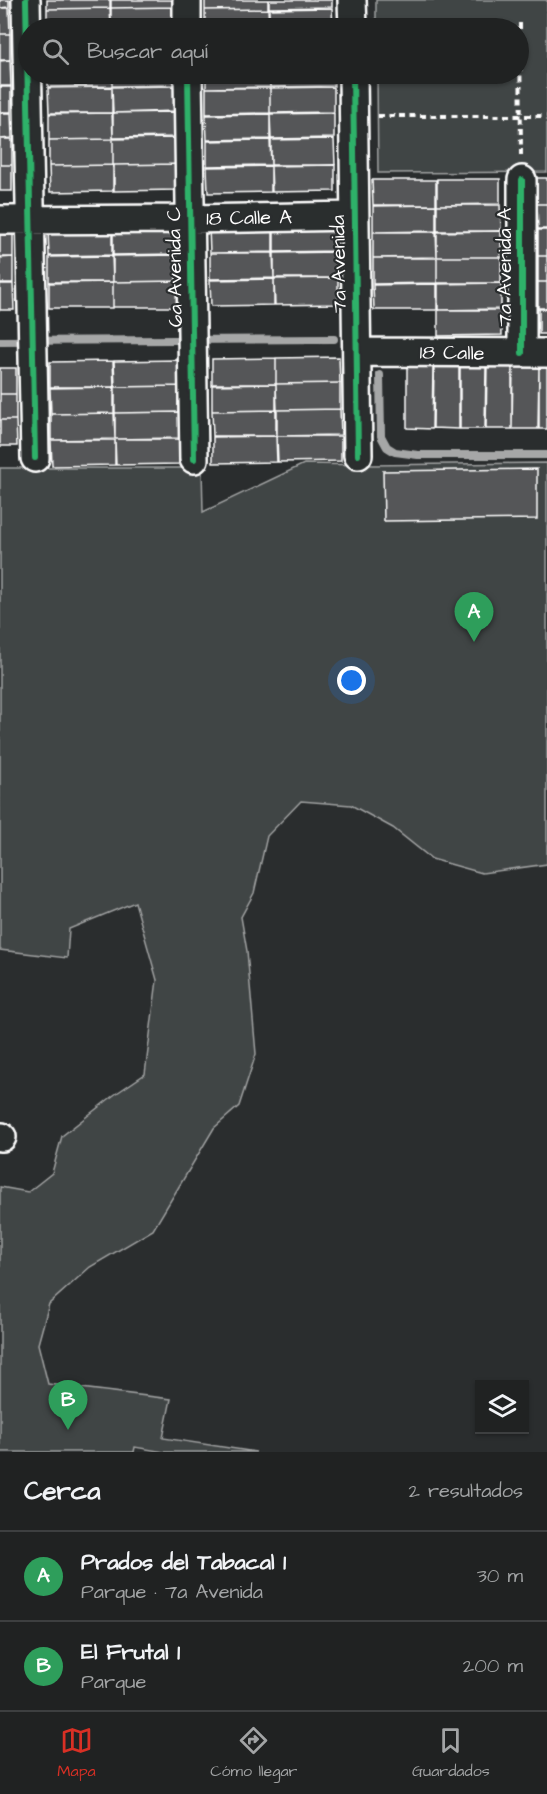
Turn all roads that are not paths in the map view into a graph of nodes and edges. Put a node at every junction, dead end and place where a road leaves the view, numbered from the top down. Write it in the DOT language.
graph roads {
  1 [pos="26,0"];
  2 [pos="187,0"];
  3 [pos="352,0"];
  4 [pos="26,18"];
  5 [pos="187,18"];
  6 [pos="353,18"];
  7 [pos="28,84"];
  8 [pos="188,84"];
  9 [pos="353,84"];
  10 [pos="522,180"];
  11 [pos="354,216"];
  12 [pos="30,219"];
  13 [pos="190,219"];
  14 [pos="0,220"];
  15 [pos="357,352"];
  16 [pos="535,353"];
  17 [pos="358,455"];
  18 [pos="35,458"];
  19 [pos="195,459"];
  1 -- 4 [label="street"];
  2 -- 5 [label="street"];
  3 -- 6 [label="street"];
  7 -- 12 [label="street"];
  8 -- 13 [label="street, 6a Avenida C"];
  9 -- 11 [label="street, 7a Avenida"];
  10 -- 16 [label="street, 7a Avenida A"];
  11 -- 13 [label="street, 18 Calle A"];
  11 -- 15 [label="street, 7a Avenida"];
  12 -- 13 [label="street, 18 Calle A"];
  12 -- 14 [label="street, 18 Calle A"];
  12 -- 18 [label="street"];
  13 -- 19 [label="street, 6a Avenida C"];
  15 -- 16 [label="street, 18 Calle"];
  15 -- 17 [label="street, 7a Avenida"];
}
